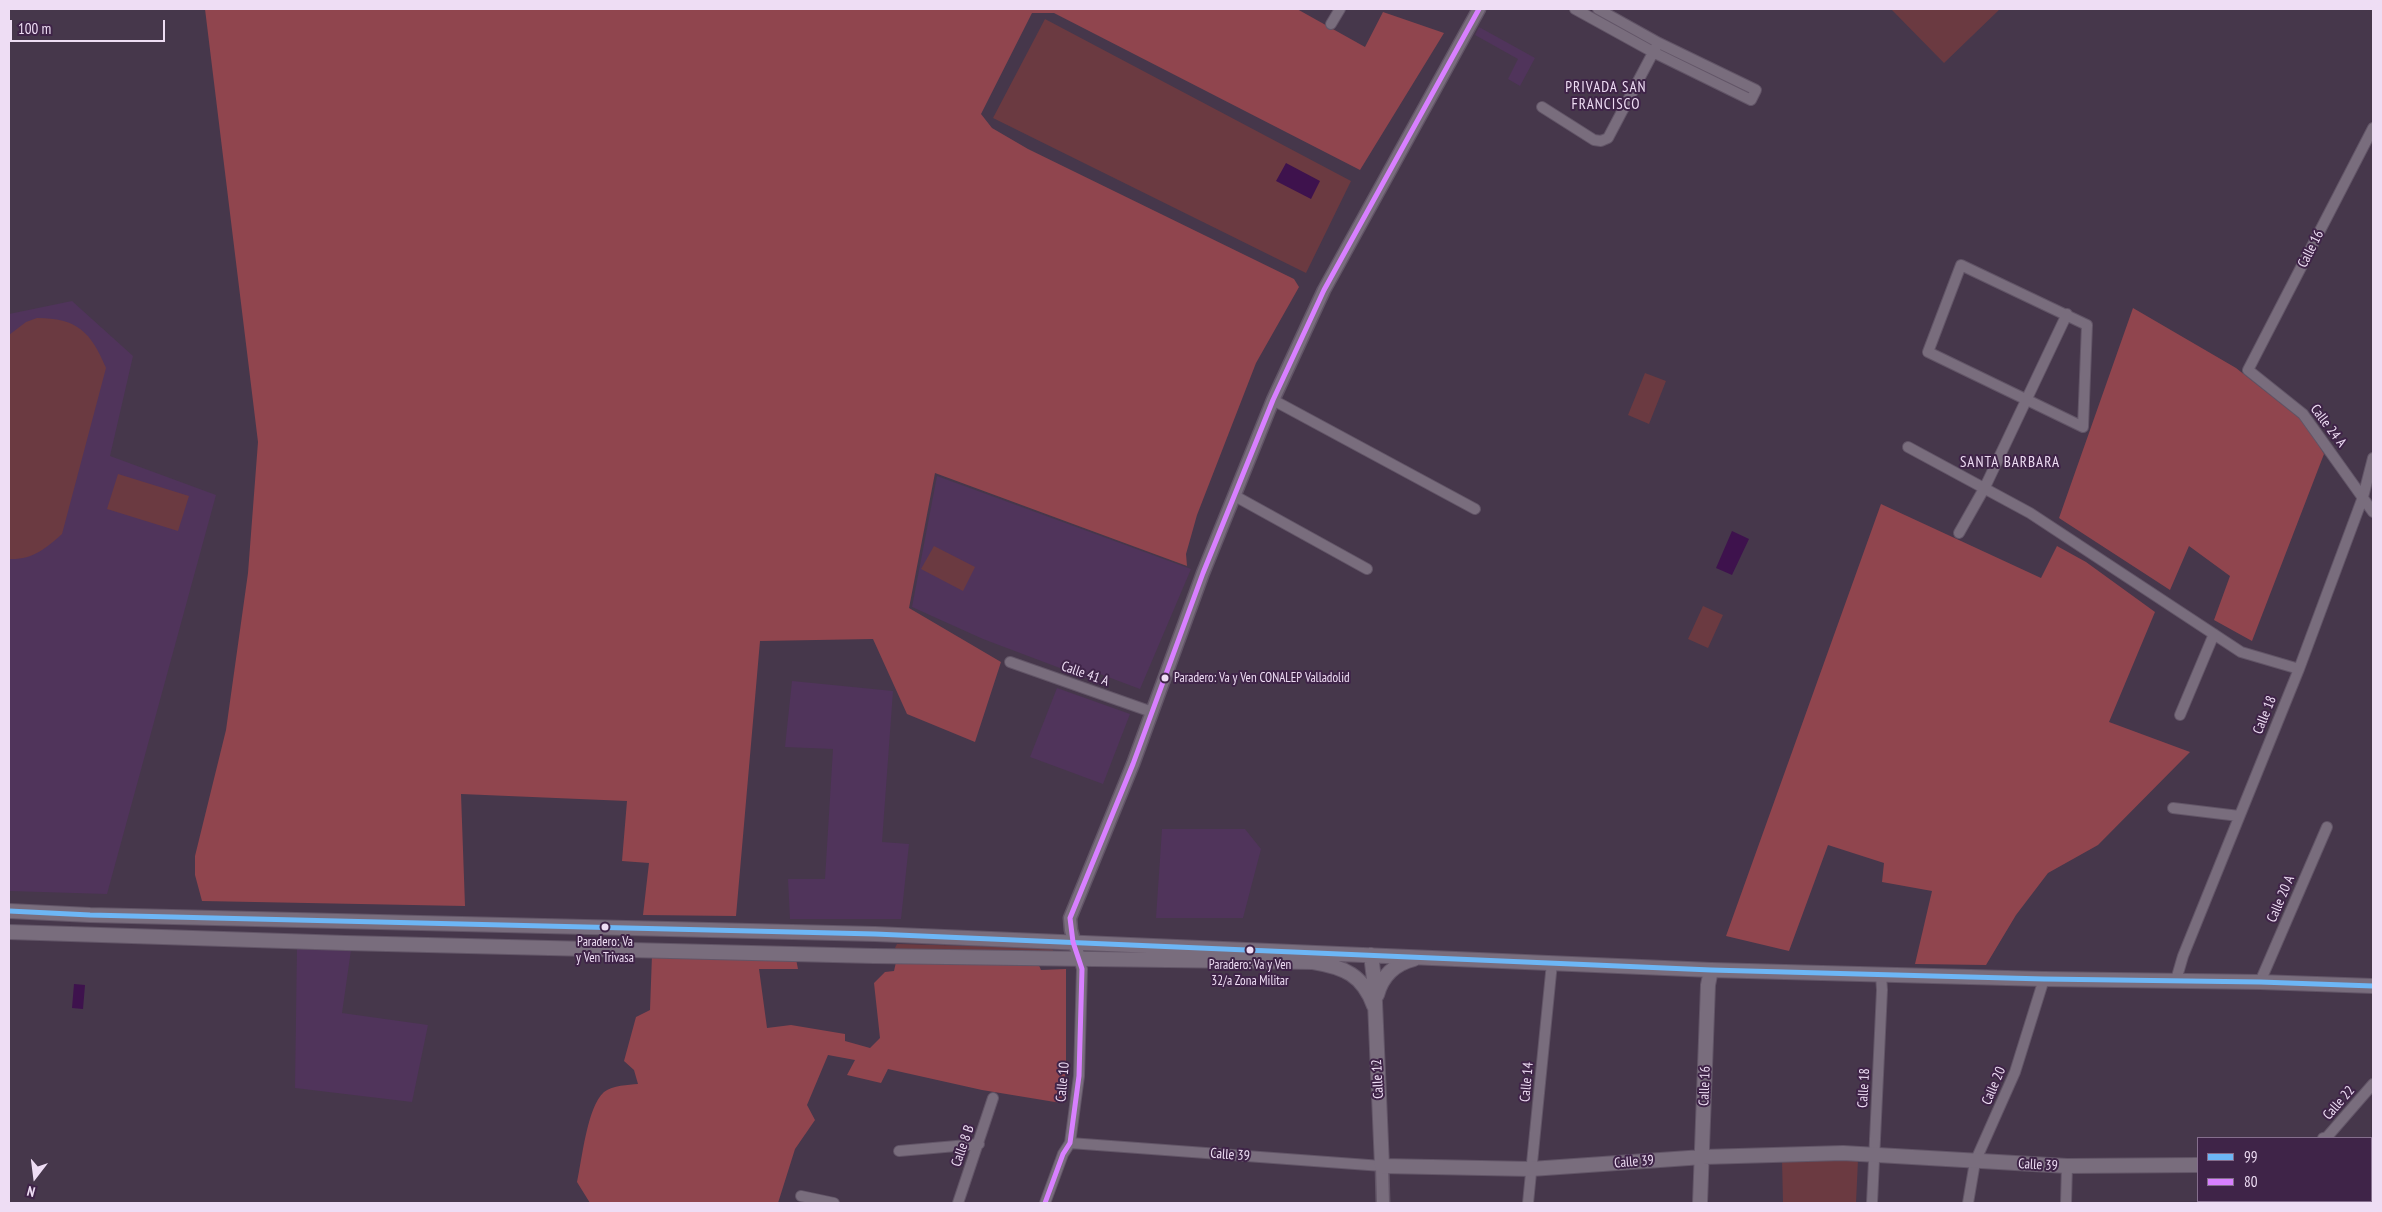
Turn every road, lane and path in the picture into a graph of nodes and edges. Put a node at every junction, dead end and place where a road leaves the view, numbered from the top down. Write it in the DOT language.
graph roads {
  1 [pos="1340,9"];
  2 [pos="1478,9"];
  3 [pos="1574,9"];
  4 [pos="1598,9"];
  5 [pos="1331,24"];
  6 [pos="1659,43"];
  7 [pos="1653,52"];
  8 [pos="1542,107"];
  9 [pos="2373,128"];
  10 [pos="2067,314"];
  11 [pos="2248,370"];
  12 [pos="1273,400"];
  13 [pos="2027,400"];
  14 [pos="1908,447"];
  15 [pos="2373,458"];
  16 [pos="1985,487"];
  17 [pos="1234,496"];
  18 [pos="2362,497"];
  19 [pos="1475,509"];
  20 [pos="2373,512"];
  21 [pos="1960,533"];
  22 [pos="1367,569"];
  23 [pos="2214,634"];
  24 [pos="1010,662"];
  25 [pos="2299,669"];
  26 [pos="1152,712"];
  27 [pos="2180,715"];
  28 [pos="2173,808"];
  29 [pos="2239,816"];
  30 [pos="2327,827"];
  31 [pos="9,911"];
  32 [pos="9,932"];
  33 [pos="875,934"];
  34 [pos="1073,942"];
  35 [pos="1370,955"];
  36 [pos="874,956"];
  37 [pos="1079,958"];
  38 [pos="1426,958"];
  39 [pos="1552,963"];
  40 [pos="1711,970"];
  41 [pos="1881,975"];
  42 [pos="2044,979"];
  43 [pos="2176,980"];
  44 [pos="2260,982"];
  45 [pos="2373,986"];
  46 [pos="1374,1006"];
  47 [pos="2373,1084"];
  48 [pos="993,1098"];
  49 [pos="2327,1137"];
  50 [pos="1070,1143"];
  51 [pos="979,1144"];
  52 [pos="900,1151"];
  53 [pos="1875,1154"];
  54 [pos="1703,1157"];
  55 [pos="1975,1162"];
  56 [pos="2197,1165"];
  57 [pos="1382,1166"];
  58 [pos="2067,1166"];
  59 [pos="1531,1169"];
  60 [pos="801,1196"];
  61 [pos="834,1203"];
  62 [pos="958,1203"];
  63 [pos="1045,1203"];
  64 [pos="1383,1203"];
  65 [pos="1528,1203"];
  66 [pos="1700,1203"];
  67 [pos="1872,1203"];
  68 [pos="1968,1203"];
  69 [pos="2066,1203"];
  1 -- 5 [label="street"];
  2 -- 12 [label="street"];
  3 -- 7 [label="street"];
  4 -- 6 [label="street"];
  6 -- 7 [label="street"];
  6 -- 7 [label="street"];
  7 -- 8 [label="street"];
  9 -- 11 [label="street, Calle 16"];
  10 -- 13 [label="street"];
  10 -- 13 [label="street"];
  10 -- 13 [label="street"];
  11 -- 18 [label="street, Calle 24 A"];
  12 -- 17 [label="street"];
  12 -- 19 [label="street"];
  13 -- 16 [label="street"];
  14 -- 16 [label="street"];
  15 -- 18 [label="street, Calle 18"];
  16 -- 21 [label="street"];
  16 -- 23 [label="street"];
  17 -- 22 [label="street"];
  17 -- 26 [label="street"];
  18 -- 20 [label="street, Calle 24 A"];
  18 -- 25 [label="street, Calle 18"];
  23 -- 25 [label="street"];
  23 -- 27 [label="street"];
  24 -- 26 [label="street, Calle 41 A"];
  25 -- 29 [label="street, Calle 18"];
  26 -- 34 [label="street"];
  28 -- 29 [label="street"];
  29 -- 43 [label="street, Calle 18"];
  30 -- 44 [label="street, Calle 20 A"];
  31 -- 33 [label="main road"];
  32 -- 36 [label="main road"];
  33 -- 34 [label="main road"];
  33 -- 36 [label="main road"];
  34 -- 35 [label="main road"];
  34 -- 37 [label="street"];
  35 -- 38 [label="main road"];
  35 -- 46 [label="main road, Calle 12"];
  36 -- 37 [label="main road"];
  37 -- 46 [label="main road"];
  37 -- 50 [label="street, Calle 10"];
  38 -- 39 [label="main road"];
  38 -- 46 [label="main road"];
  39 -- 40 [label="main road"];
  39 -- 59 [label="street, Calle 14"];
  40 -- 41 [label="main road"];
  40 -- 54 [label="main road, Calle 16"];
  41 -- 42 [label="main road"];
  41 -- 53 [label="street, Calle 18"];
  42 -- 43 [label="main road"];
  42 -- 55 [label="street, Calle 20"];
  43 -- 44 [label="main road"];
  44 -- 45 [label="main road"];
  46 -- 57 [label="main road, Calle 12"];
  47 -- 49 [label="street, Calle 22"];
  48 -- 51 [label="street, Calle 8 B"];
  50 -- 57 [label="street, Calle 39"];
  50 -- 63 [label="street, Calle 10"];
  51 -- 52 [label="street"];
  51 -- 62 [label="street, Calle 8 B"];
  53 -- 54 [label="main road, Calle 39"];
  53 -- 55 [label="main road, Calle 39"];
  53 -- 67 [label="street, Calle 18"];
  54 -- 59 [label="main road, Calle 39"];
  54 -- 66 [label="main road, Calle 16"];
  55 -- 58 [label="main road, Calle 39"];
  55 -- 68 [label="street, Calle 20"];
  56 -- 58 [label="main road, Calle 39"];
  57 -- 59 [label="main road, Calle 39"];
  57 -- 64 [label="street, Calle 12"];
  58 -- 69 [label="street"];
  59 -- 65 [label="street, Calle 14"];
  60 -- 61 [label="street"];
}
